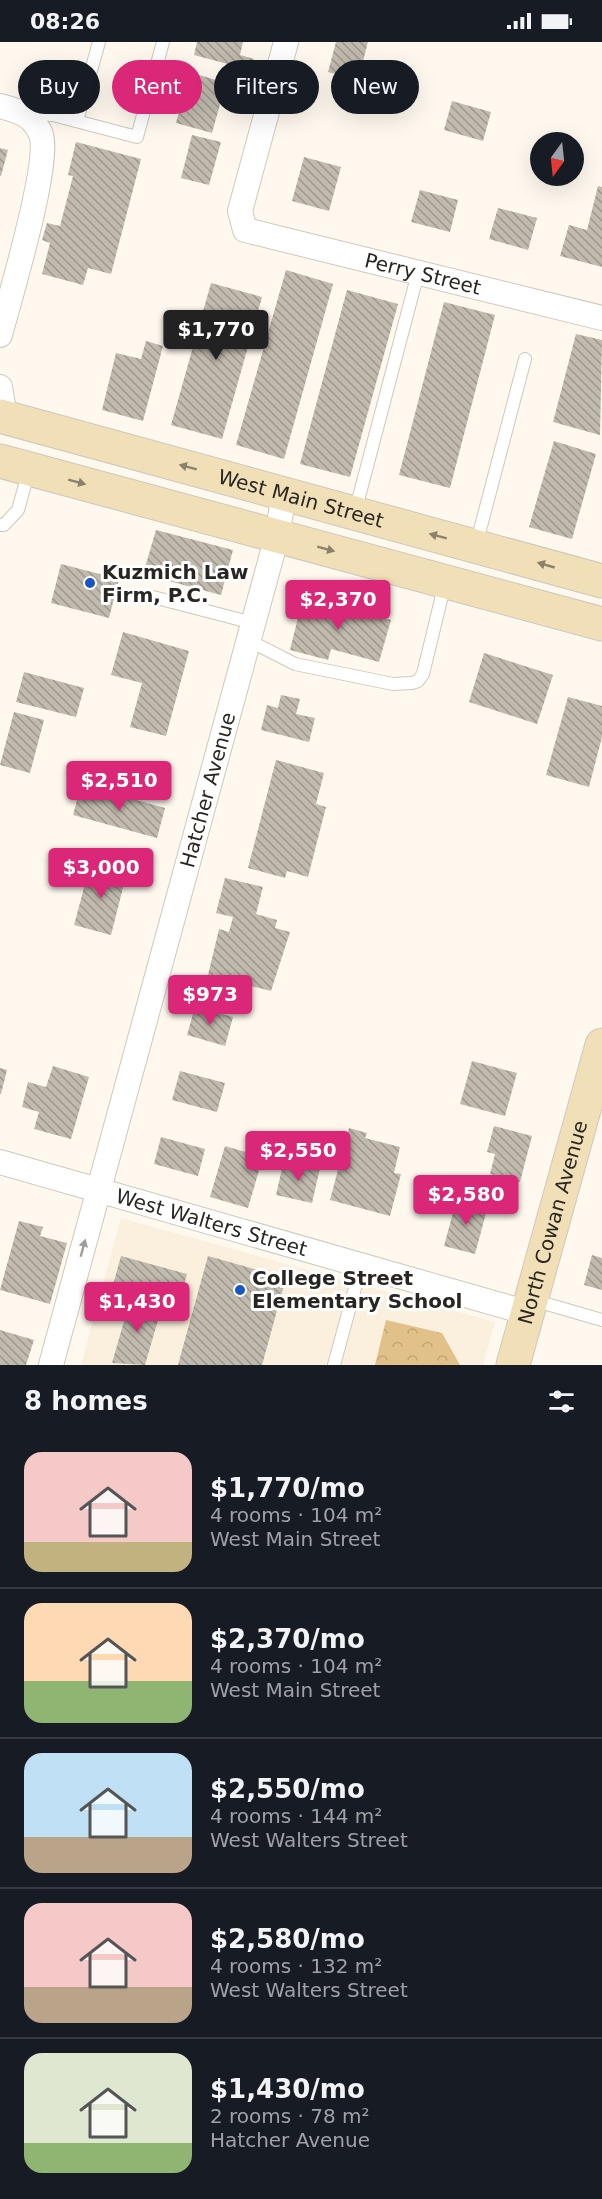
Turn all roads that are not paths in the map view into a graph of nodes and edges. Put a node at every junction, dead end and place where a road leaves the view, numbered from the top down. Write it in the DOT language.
graph roads {
  1 [pos="99,42"];
  2 [pos="163,42"];
  3 [pos="286,42"];
  4 [pos="0,106"];
  5 [pos="18,111"];
  6 [pos="29,114"];
  7 [pos="77,121"];
  8 [pos="418,273"];
  9 [pos="602,318"];
  10 [pos="0,334"];
  11 [pos="525,359"];
  12 [pos="2,407"];
  13 [pos="15,465"];
  14 [pos="284,494"];
  15 [pos="354,513"];
  16 [pos="0,525"];
  17 [pos="277,536"];
  18 [pos="476,546"];
  19 [pos="602,581"];
  20 [pos="445,582"];
  21 [pos="153,597"];
  22 [pos="602,624"];
  23 [pos="250,632"];
  24 [pos="602,1045"];
  25 [pos="592,1120"];
  26 [pos="0,1162"];
  27 [pos="98,1192"];
  28 [pos="361,1266"];
  29 [pos="530,1307"];
  30 [pos="602,1320"];
  31 [pos="51,1365"];
  32 [pos="334,1365"];
  33 [pos="513,1365"];
  1 -- 7 [label="lane"];
  2 -- 7 [label="lane"];
  3 -- 8 [label="street, Perry Street"];
  4 -- 5 [label="street"];
  6 -- 7 [label="lane"];
  6 -- 10 [label="street"];
  8 -- 9 [label="street, Perry Street"];
  8 -- 15 [label="lane"];
  11 -- 18 [label="lane"];
  14 -- 12 [label="main road, West Main Street, one-way"];
  13 -- 16 [label="lane"];
  13 -- 17 [label="main road, one-way"];
  14 -- 15 [label="main road, West Main Street"];
  14 -- 17 [label="street, Hatcher Avenue"];
  18 -- 15 [label="main road, West Main Street, one-way"];
  17 -- 20 [label="main road, one-way"];
  17 -- 23 [label="street, Hatcher Avenue"];
  19 -- 18 [label="main road, West Main Street, one-way"];
  20 -- 22 [label="main road"];
  20 -- 23 [label="lane"];
  21 -- 23 [label="lane"];
  23 -- 27 [label="street, Hatcher Avenue"];
  24 -- 25 [label="main road, North Cowan Avenue"];
  25 -- 29 [label="main road, North Cowan Avenue"];
  26 -- 27 [label="street, West Walters Street"];
  27 -- 28 [label="street, West Walters Street"];
  31 -- 27 [label="street, Hatcher Avenue, one-way"];
  28 -- 29 [label="street, West Walters Street"];
  28 -- 32 [label="lane"];
  29 -- 30 [label="lane"];
  29 -- 33 [label="main road, North Cowan Avenue"];
}
